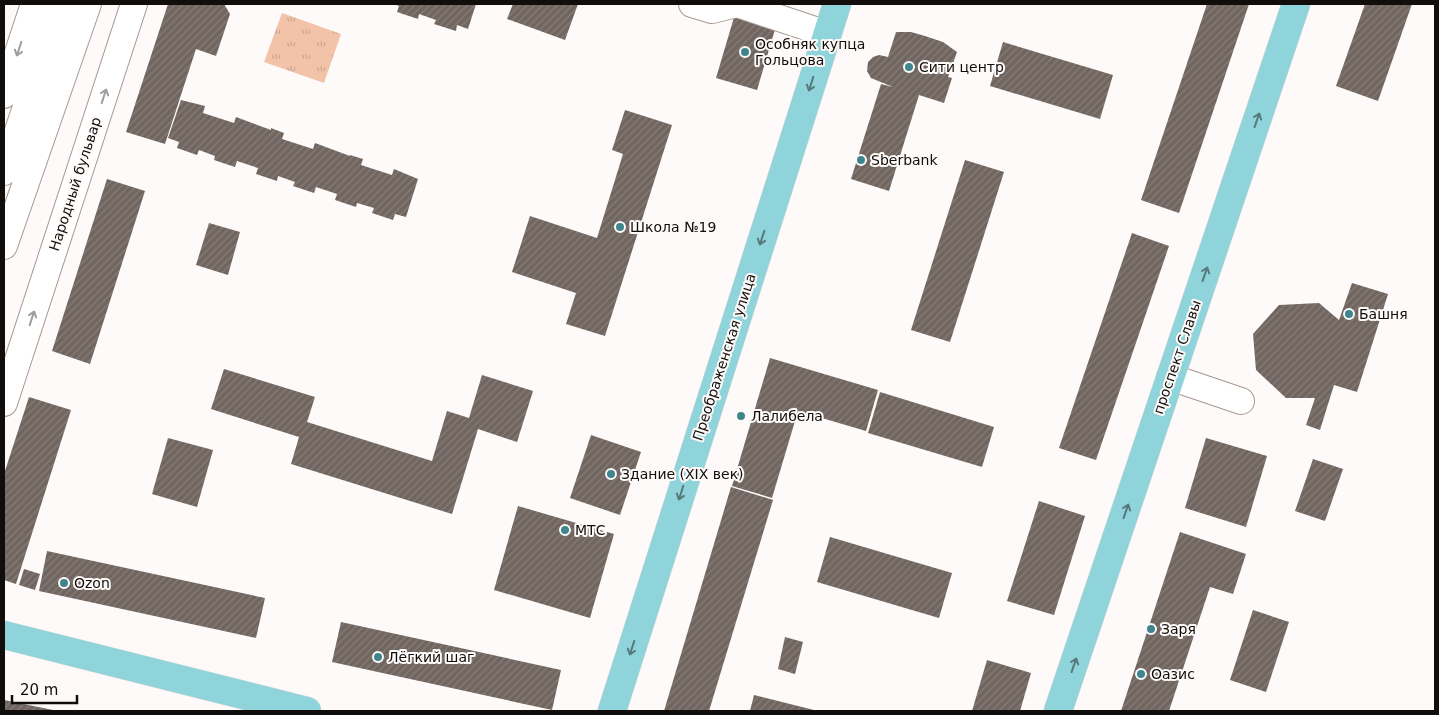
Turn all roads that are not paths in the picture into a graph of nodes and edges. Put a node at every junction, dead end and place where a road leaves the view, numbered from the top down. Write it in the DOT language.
graph roads {
  1 [pos="34,4"];
  2 [pos="61,4"];
  3 [pos="88,4"];
  4 [pos="134,4"];
  5 [pos="692,4"];
  6 [pos="837,4"];
  7 [pos="1296,4"];
  8 [pos="827,34"];
  9 [pos="4,95"];
  10 [pos="4,172"];
  11 [pos="4,246"];
  12 [pos="1170,377"];
  13 [pos="1241,401"];
  14 [pos="4,403"];
  15 [pos="4,635"];
  16 [pos="307,711"];
  17 [pos="612,711"];
  18 [pos="1058,711"];
  1 -- 9 [label="street, one-way"];
  2 -- 10 [label="street"];
  3 -- 11 [label="street"];
  14 -- 4 [label="street, Народный бульвар, one-way"];
  5 -- 8 [label="street"];
  6 -- 8 [label="main road, Преображенская улица"];
  12 -- 7 [label="main road, проспект Славы, one-way"];
  8 -- 17 [label="main road, Преображенская улица, one-way"];
  12 -- 13 [label="street"];
  18 -- 12 [label="main road, проспект Славы, one-way"];
  15 -- 16 [label="main road"];
}
